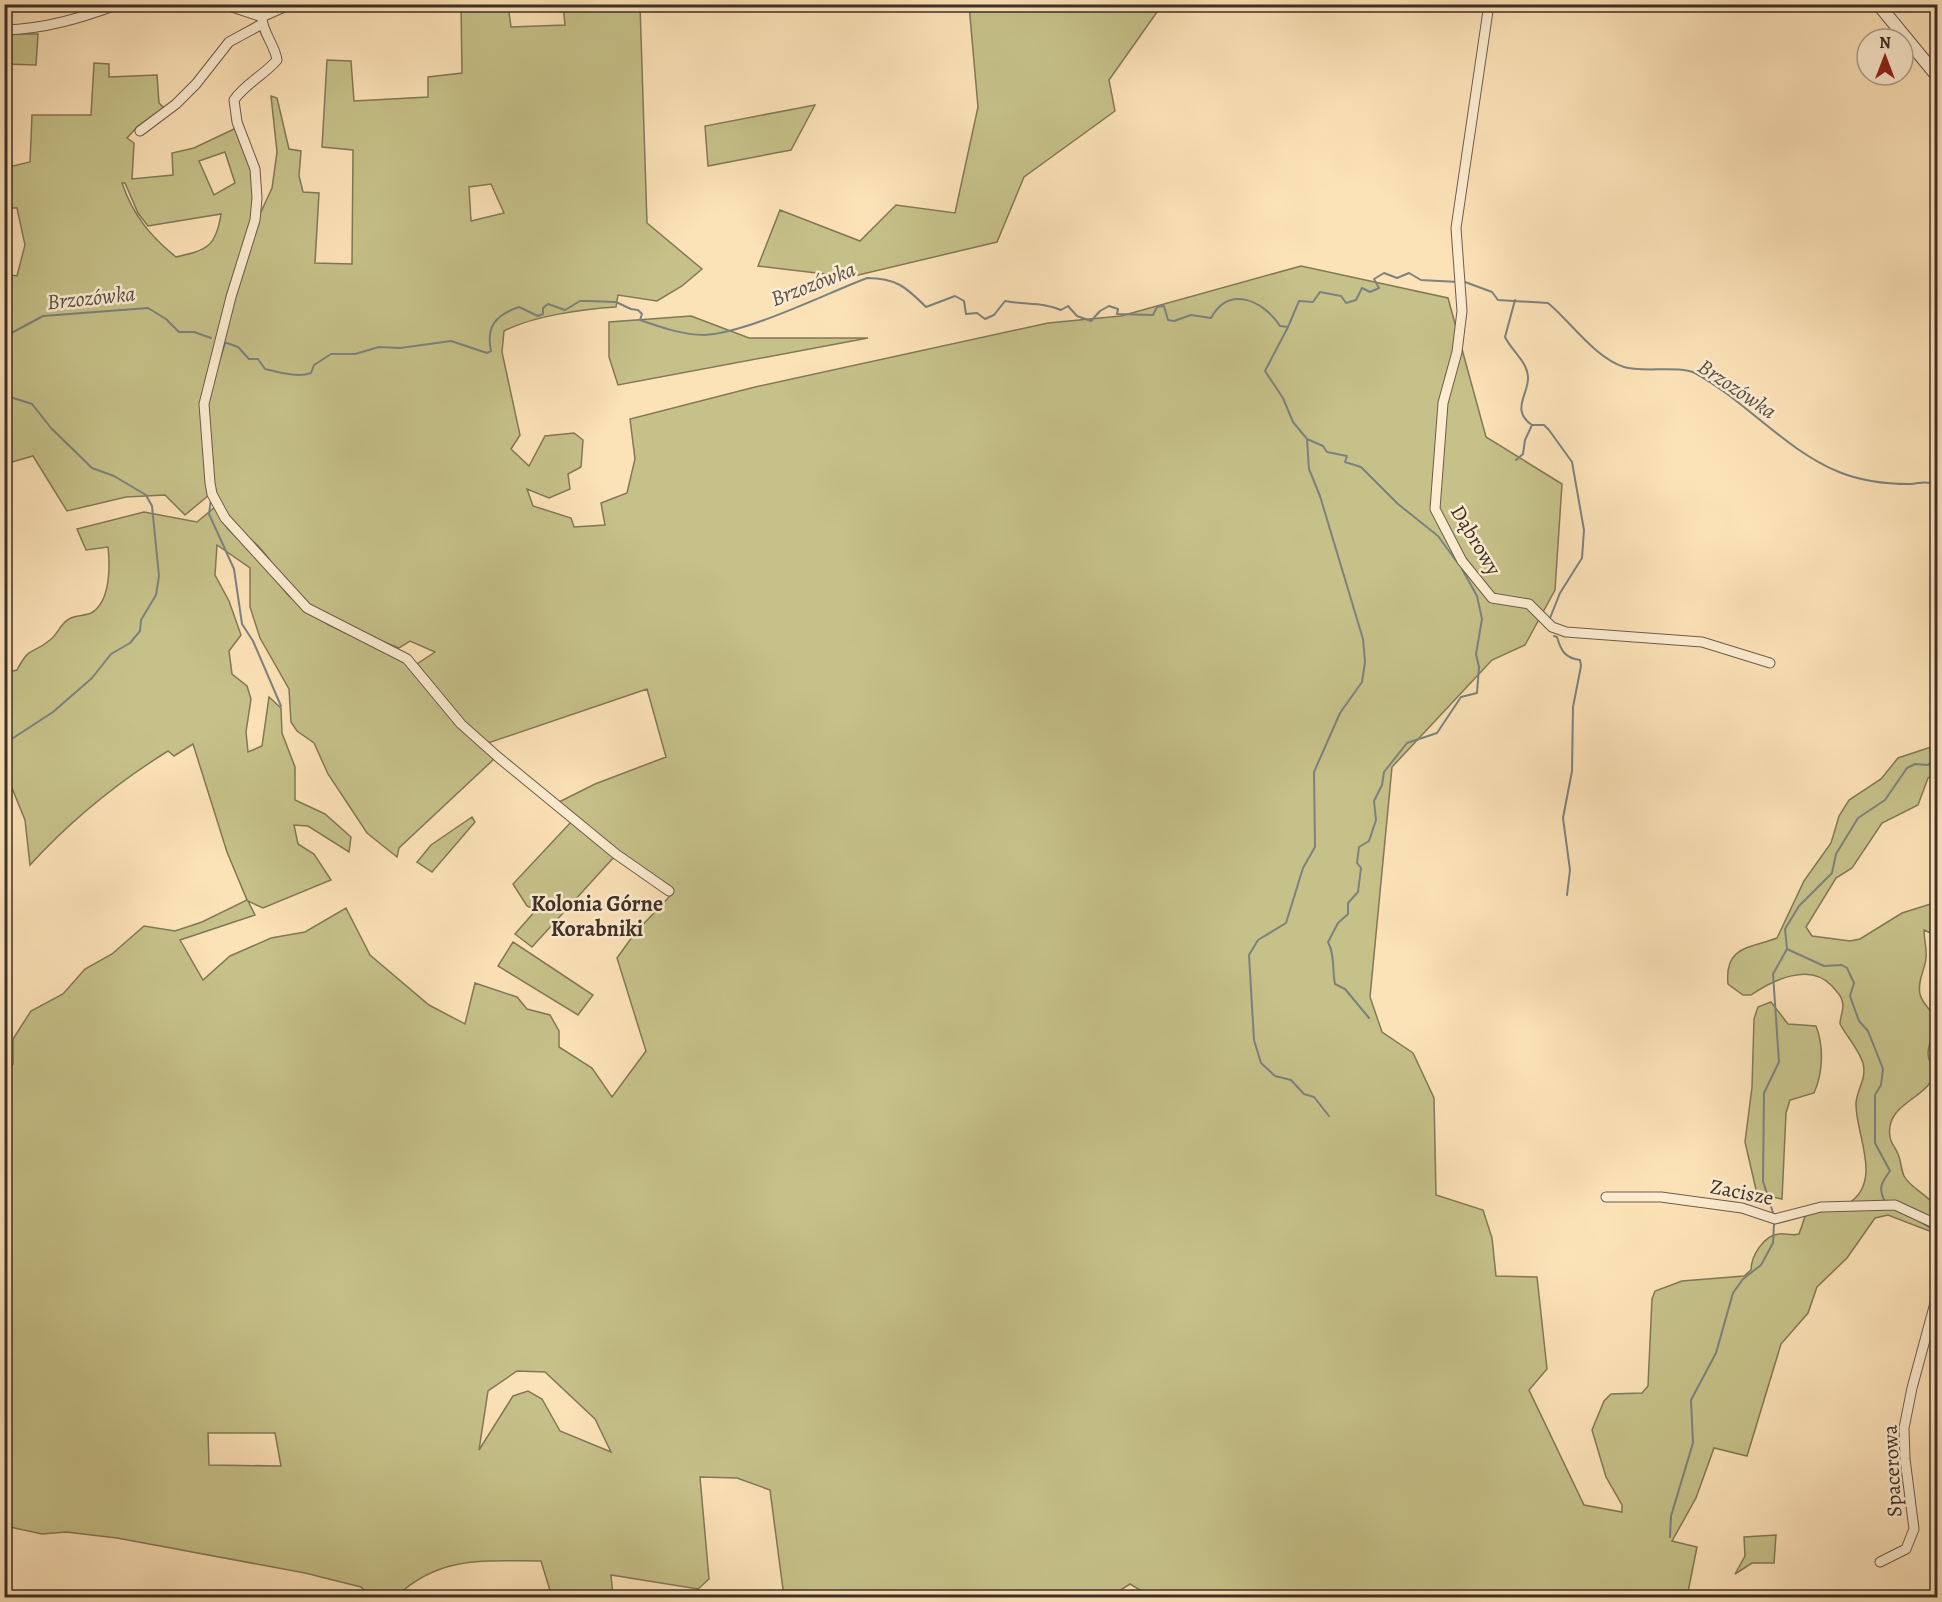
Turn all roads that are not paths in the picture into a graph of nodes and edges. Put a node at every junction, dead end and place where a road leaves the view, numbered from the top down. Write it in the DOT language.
graph roads {
  1 [pos="119,4"];
  2 [pos="223,4"];
  3 [pos="291,4"];
  4 [pos="1489,4"];
  5 [pos="1878,4"];
  6 [pos="262,21"];
  7 [pos="4,30"];
  8 [pos="1938,77"];
  9 [pos="140,131"];
  10 [pos="1770,663"];
  11 [pos="669,891"];
  12 [pos="1606,1197"];
  13 [pos="1938,1225"];
  14 [pos="1938,1292"];
  15 [pos="1880,1562"];
  1 -- 7 [label="street"];
  2 -- 6 [label="street"];
  3 -- 6 [label="street"];
  4 -- 10 [label="street, Dąbrowy"];
  5 -- 8 [label="street"];
  6 -- 9 [label="street"];
  6 -- 11 [label="street"];
  12 -- 13 [label="street, Zacisze"];
  14 -- 15 [label="street, Spacerowa"];
}
